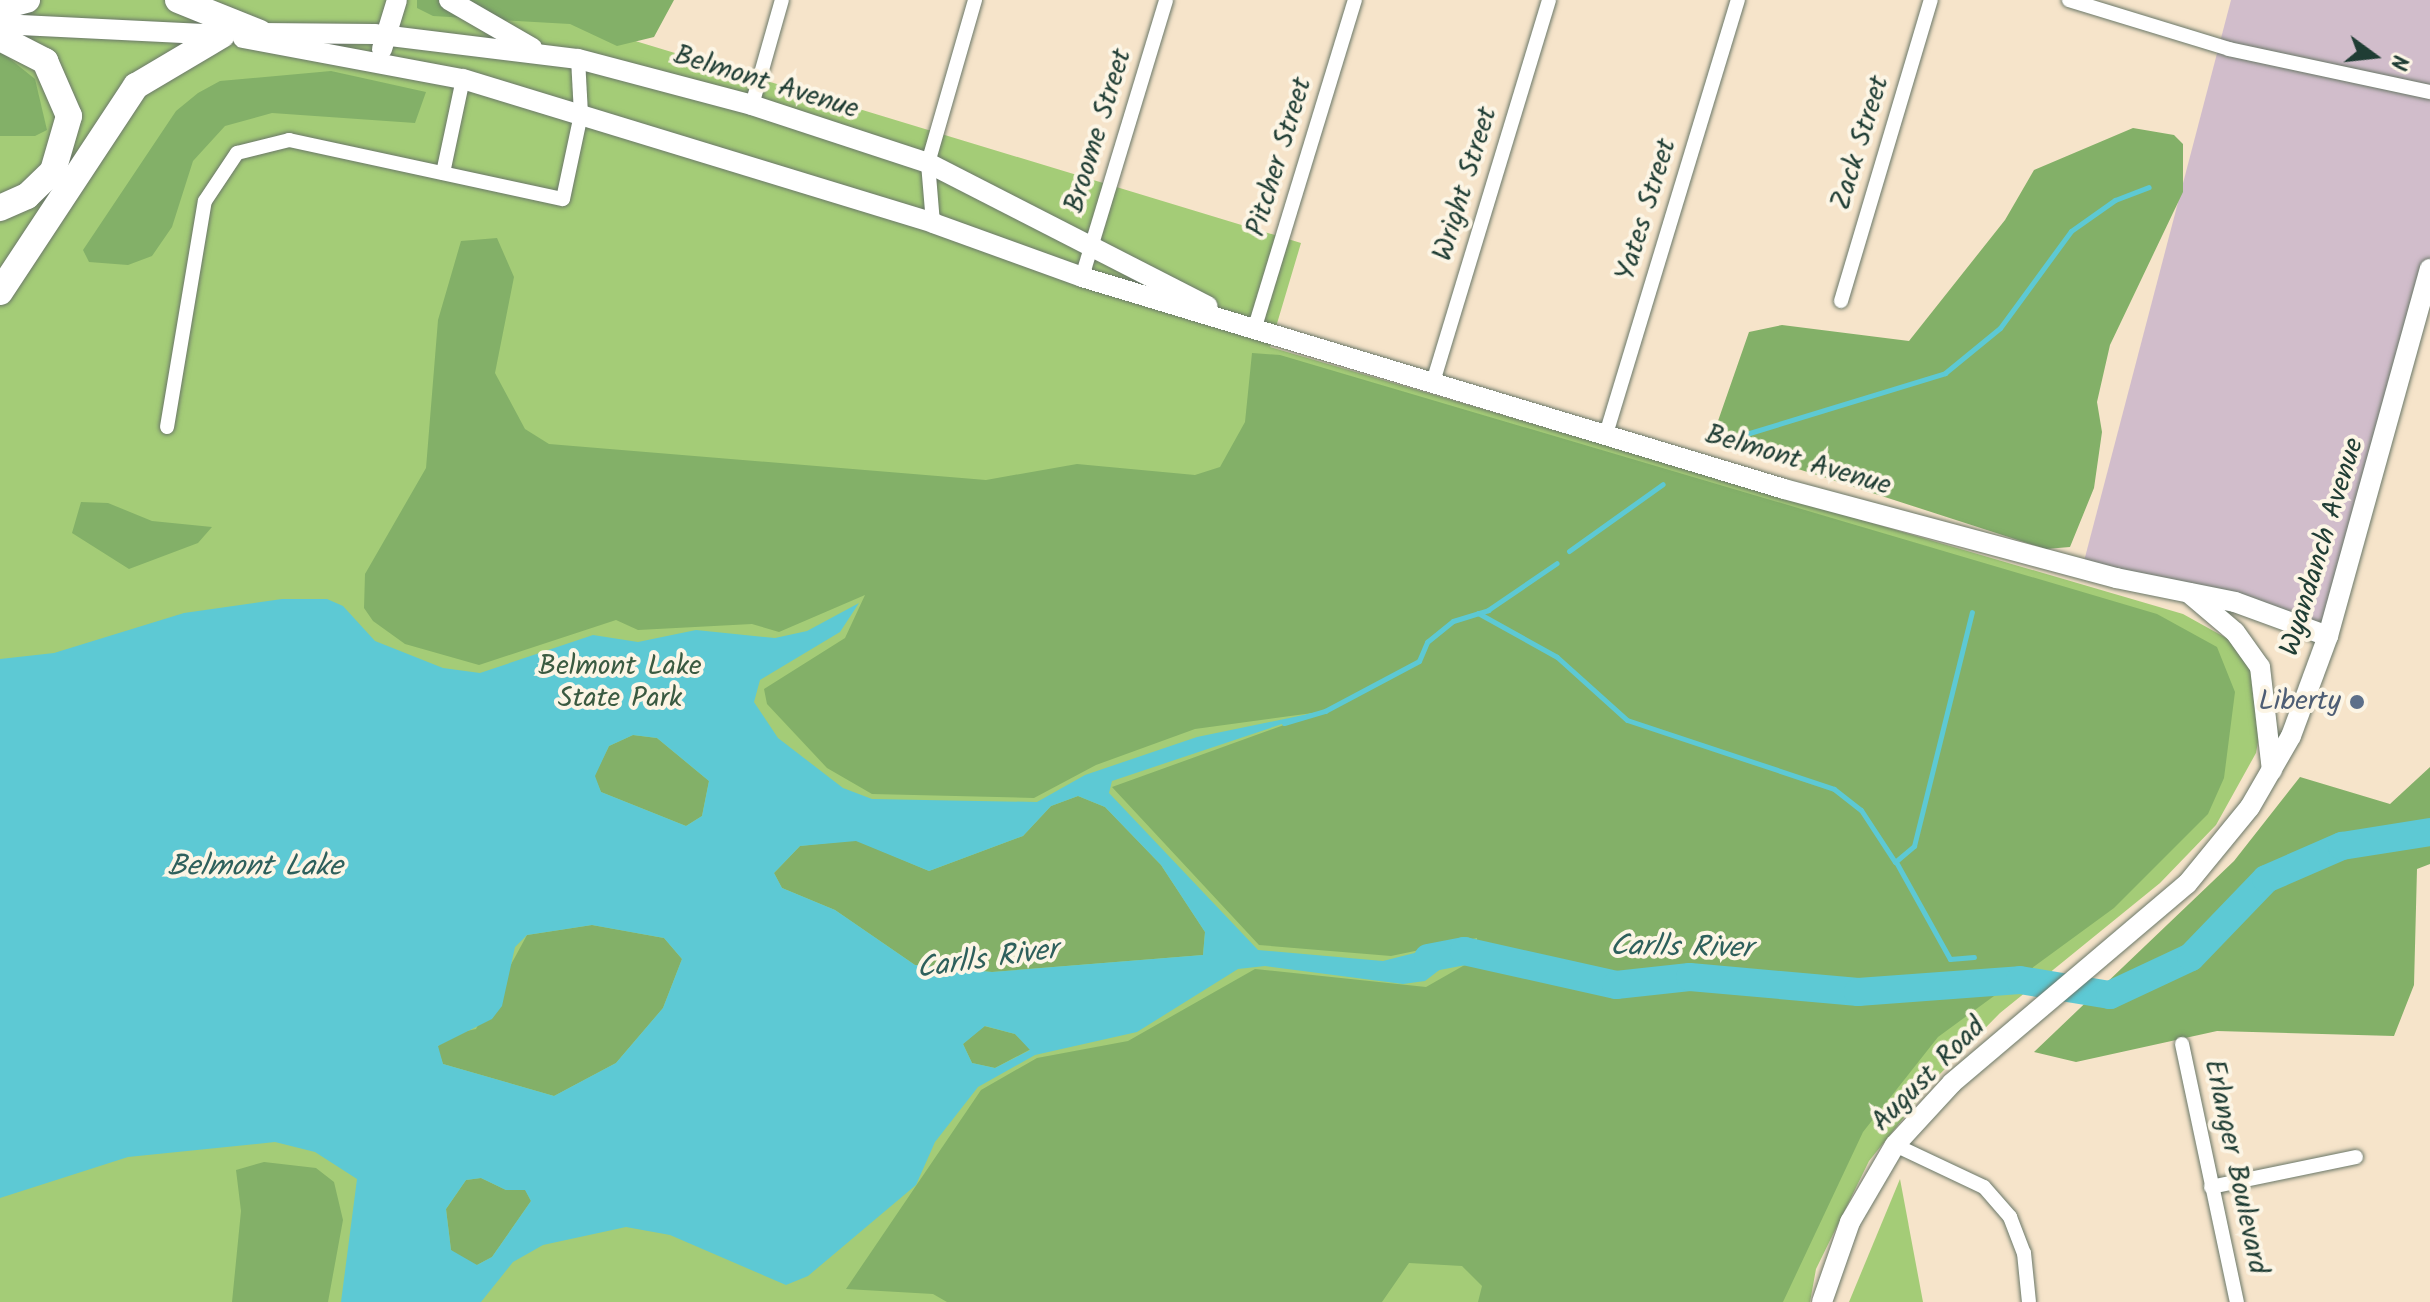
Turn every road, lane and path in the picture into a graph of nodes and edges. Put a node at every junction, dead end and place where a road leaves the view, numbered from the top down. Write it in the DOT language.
graph roads {
  1 [pos="27,0"];
  2 [pos="178,0"];
  3 [pos="397,0"];
  4 [pos="449,0"];
  5 [pos="782,0"];
  6 [pos="975,0"];
  7 [pos="1166,0"];
  8 [pos="1355,0"];
  9 [pos="1549,0"];
  10 [pos="1738,0"];
  11 [pos="1931,0"];
  12 [pos="2069,0"];
  13 [pos="0,7"];
  14 [pos="0,24"];
  15 [pos="260,33"];
  16 [pos="222,35"];
  17 [pos="386,36"];
  18 [pos="0,38"];
  19 [pos="467,45"];
  20 [pos="546,55"];
  21 [pos="578,59"];
  22 [pos="379,60"];
  23 [pos="463,79"];
  24 [pos="2430,92"];
  25 [pos="752,105"];
  26 [pos="581,114"];
  27 [pos="928,163"];
  28 [pos="443,173"];
  29 [pos="0,208"];
  30 [pos="933,223"];
  31 [pos="1092,246"];
  32 [pos="2430,269"];
  33 [pos="1082,277"];
  34 [pos="0,292"];
  35 [pos="1841,301"];
  36 [pos="1254,330"];
  37 [pos="1433,382"];
  38 [pos="167,427"];
  39 [pos="1606,434"];
  40 [pos="2186,590"];
  41 [pos="2328,636"];
  42 [pos="2272,770"];
  43 [pos="2059,991"];
  44 [pos="2182,1044"];
  45 [pos="1895,1145"];
  46 [pos="2356,1157"];
  47 [pos="2211,1187"];
  48 [pos="1822,1302"];
  49 [pos="2029,1302"];
  50 [pos="2237,1302"];
  1 -- 13 [label="highway"];
  2 -- 15 [label="highway"];
  3 -- 17 [label="street"];
  4 -- 20 [label="street"];
  5 -- 25 [label="street"];
  6 -- 27 [label="street"];
  7 -- 31 [label="street, Broome Street"];
  8 -- 36 [label="street, Pitcher Street"];
  9 -- 37 [label="street, Wright Street"];
  10 -- 39 [label="street, Yates Street"];
  11 -- 35 [label="street, Zack Street"];
  12 -- 24 [label="street"];
  14 -- 16 [label="street, Belmont Avenue"];
  15 -- 16 [label="street, Belmont Avenue"];
  15 -- 17 [label="street, Belmont Avenue"];
  16 -- 22 [label="street, Belmont Avenue"];
  16 -- 34 [label="highway"];
  17 -- 19 [label="street, Belmont Avenue"];
  17 -- 22 [label="street"];
  18 -- 29 [label="highway"];
  19 -- 20 [label="street, Belmont Avenue"];
  19 -- 23 [label="street"];
  20 -- 21 [label="street, Belmont Avenue"];
  21 -- 25 [label="street, Belmont Avenue"];
  21 -- 26 [label="street"];
  22 -- 23 [label="street, Belmont Avenue"];
  23 -- 26 [label="street, Belmont Avenue"];
  23 -- 28 [label="street"];
  25 -- 27 [label="street, Belmont Avenue"];
  26 -- 28 [label="street"];
  26 -- 30 [label="street, Belmont Avenue"];
  27 -- 30 [label="street"];
  27 -- 31 [label="street, Belmont Avenue"];
  28 -- 38 [label="street"];
  30 -- 33 [label="street, Belmont Avenue"];
  31 -- 33 [label="street, Broome Street"];
  31 -- 36 [label="street, Belmont Avenue"];
  32 -- 41 [label="street, Wyandanch Avenue"];
  33 -- 36 [label="street, Belmont Avenue"];
  36 -- 37 [label="street, Belmont Avenue"];
  37 -- 39 [label="street, Belmont Avenue"];
  39 -- 40 [label="street, Belmont Avenue"];
  40 -- 41 [label="street, Belmont Avenue"];
  40 -- 42 [label="street"];
  41 -- 42 [label="street, Wyandanch Avenue"];
  42 -- 43 [label="street, Wyandanch Avenue"];
  43 -- 45 [label="street, August Road"];
  44 -- 47 [label="street, Erlanger Boulevard"];
  45 -- 48 [label="street, August Road"];
  45 -- 49 [label="street"];
  46 -- 47 [label="street"];
  47 -- 50 [label="street, Erlanger Boulevard"];
}
